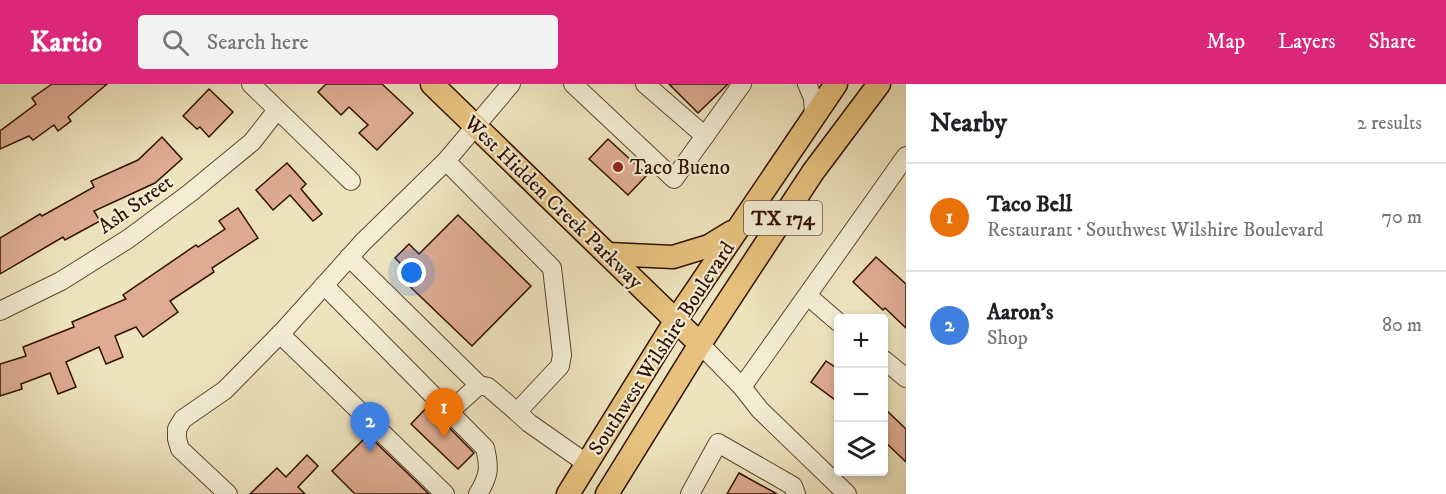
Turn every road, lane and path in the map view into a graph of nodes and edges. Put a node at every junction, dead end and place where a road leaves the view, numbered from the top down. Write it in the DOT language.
graph roads {
  1 [pos="251,84"];
  2 [pos="432,84"];
  3 [pos="511,84"];
  4 [pos="573,84"];
  5 [pos="645,84"];
  6 [pos="742,84"];
  7 [pos="807,84"];
  8 [pos="836,84"];
  9 [pos="879,84"];
  10 [pos="277,110"];
  11 [pos="814,116"];
  12 [pos="475,127"];
  13 [pos="705,136"];
  14 [pos="906,156"];
  15 [pos="446,161"];
  16 [pos="351,181"];
  17 [pos="738,228"];
  18 [pos="608,254"];
  19 [pos="349,257"];
  20 [pos="324,285"];
  21 [pos="808,296"];
  22 [pos="0,311"];
  23 [pos="834,319"];
  24 [pos="676,320"];
  25 [pos="280,334"];
  26 [pos="700,344"];
  27 [pos="888,363"];
  28 [pos="906,378"];
  29 [pos="479,386"];
  30 [pos="742,387"];
  31 [pos="450,411"];
  32 [pos="517,412"];
  33 [pos="586,463"];
  34 [pos="781,486"];
  35 [pos="228,494"];
  36 [pos="445,494"];
  37 [pos="478,494"];
  38 [pos="568,494"];
  39 [pos="607,494"];
  40 [pos="691,494"];
  41 [pos="796,494"];
  42 [pos="847,494"];
  1 -- 10 [label="street"];
  2 -- 12 [label="main road, West Hidden Creek Parkway"];
  3 -- 12 [label="street"];
  4 -- 13 [label="street"];
  5 -- 13 [label="street"];
  6 -- 13 [label="street"];
  7 -- 11 [label="street"];
  8 -- 11 [label="main road, Southwest Wilshire Boulevard / TX 174"];
  9 -- 26 [label="main road, Southwest Wilshire Boulevard / TX 174"];
  10 -- 16 [label="street"];
  10 -- 22 [label="street, Ash Street"];
  11 -- 17 [label="main road, Southwest Wilshire Boulevard / TX 174"];
  12 -- 15 [label="street"];
  12 -- 18 [label="main road, West Hidden Creek Parkway"];
  14 -- 21 [label="street"];
  15 -- 19 [label="street"];
  15 -- 32 [label="street"];
  17 -- 18 [label="main road"];
  17 -- 24 [label="main road, Southwest Wilshire Boulevard / TX 174"];
  18 -- 24 [label="main road, West Hidden Creek Parkway"];
  19 -- 20 [label="street"];
  19 -- 29 [label="street"];
  20 -- 25 [label="street"];
  20 -- 31 [label="street"];
  21 -- 23 [label="street"];
  21 -- 30 [label="street"];
  24 -- 26 [label="main road, West Hidden Creek Parkway"];
  24 -- 33 [label="main road, Southwest Wilshire Boulevard / TX 174"];
  25 -- 35 [label="street"];
  25 -- 36 [label="street"];
  26 -- 30 [label="street"];
  26 -- 39 [label="main road, Southwest Wilshire Boulevard / TX 174"];
  27 -- 28 [label="street"];
  29 -- 31 [label="street"];
  29 -- 32 [label="street"];
  30 -- 42 [label="street"];
  31 -- 37 [label="street"];
  32 -- 33 [label="street"];
  33 -- 38 [label="main road, Southwest Wilshire Boulevard / TX 174"];
  34 -- 40 [label="street"];
  34 -- 41 [label="street"];
}
